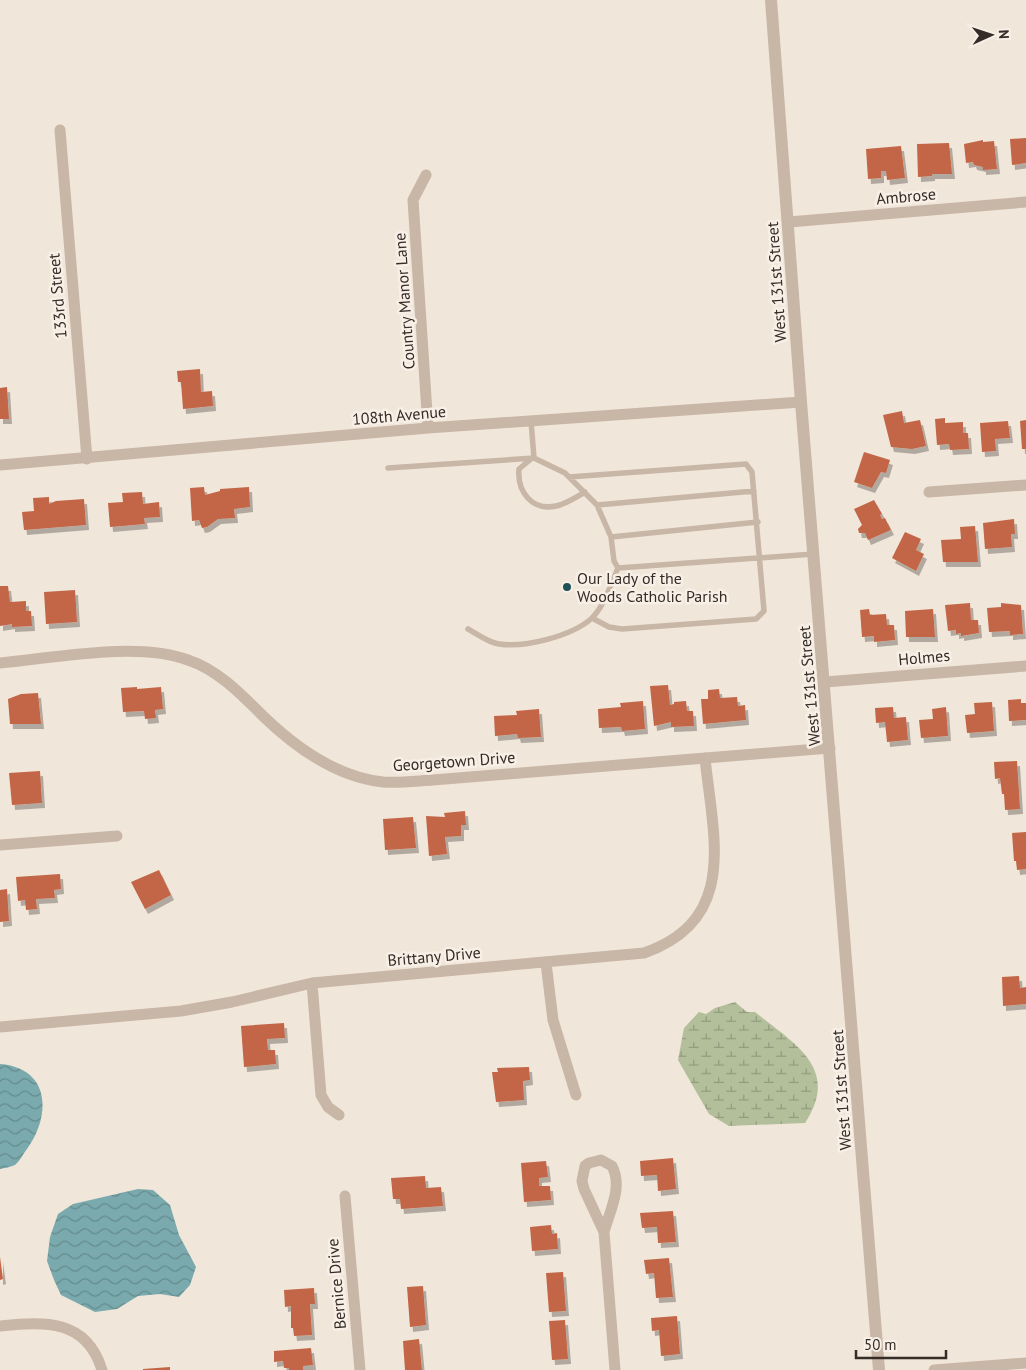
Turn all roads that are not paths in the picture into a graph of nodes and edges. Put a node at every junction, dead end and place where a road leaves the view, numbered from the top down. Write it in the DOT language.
graph roads {
  1 [pos="771,0"];
  2 [pos="60,130"];
  3 [pos="426,175"];
  4 [pos="1026,202"];
  5 [pos="789,222"];
  6 [pos="801,402"];
  7 [pos="531,421"];
  8 [pos="428,428"];
  9 [pos="534,458"];
  10 [pos="87,459"];
  11 [pos="0,465"];
  12 [pos="388,468"];
  13 [pos="569,477"];
  14 [pos="1026,485"];
  15 [pos="754,491"];
  16 [pos="585,492"];
  17 [pos="929,492"];
  18 [pos="597,505"];
  19 [pos="758,522"];
  20 [pos="611,537"];
  21 [pos="814,554"];
  22 [pos="761,556"];
  23 [pos="618,568"];
  24 [pos="592,618"];
  25 [pos="468,629"];
  26 [pos="0,663"];
  27 [pos="1026,666"];
  28 [pos="825,682"];
  29 [pos="830,748"];
  30 [pos="705,758"];
  31 [pos="117,836"];
  32 [pos="0,845"];
  33 [pos="546,962"];
  34 [pos="312,983"];
  35 [pos="0,1027"];
  36 [pos="576,1095"];
  37 [pos="339,1115"];
  38 [pos="345,1196"];
  39 [pos="604,1232"];
  40 [pos="0,1326"];
  41 [pos="1026,1363"];
  42 [pos="102,1370"];
  43 [pos="360,1370"];
  44 [pos="615,1370"];
  45 [pos="879,1370"];
  46 [pos="934,1370"];
  1 -- 5 [label="street, West 131st Street"];
  2 -- 10 [label="street, 133rd Street"];
  3 -- 8 [label="street, Country Manor Lane"];
  4 -- 5 [label="street, Ambrose"];
  5 -- 6 [label="street, West 131st Street"];
  6 -- 7 [label="street, 108th Avenue"];
  6 -- 21 [label="street, West 131st Street"];
  7 -- 8 [label="street, 108th Avenue"];
  7 -- 9 [label="lane"];
  8 -- 10 [label="street, 108th Avenue"];
  9 -- 12 [label="lane"];
  9 -- 13 [label="lane"];
  9 -- 16 [label="lane"];
  10 -- 11 [label="street, 108th Avenue"];
  13 -- 15 [label="lane"];
  13 -- 16 [label="lane"];
  14 -- 17 [label="street"];
  15 -- 18 [label="lane"];
  15 -- 19 [label="lane"];
  16 -- 18 [label="lane"];
  18 -- 20 [label="lane"];
  19 -- 20 [label="lane"];
  19 -- 22 [label="lane"];
  20 -- 23 [label="lane"];
  21 -- 22 [label="lane"];
  21 -- 28 [label="street, West 131st Street"];
  22 -- 23 [label="lane"];
  22 -- 24 [label="lane"];
  23 -- 24 [label="lane"];
  24 -- 25 [label="lane"];
  26 -- 30 [label="street, Georgetown Drive"];
  27 -- 28 [label="street, Holmes"];
  28 -- 29 [label="street, West 131st Street"];
  29 -- 30 [label="street, Georgetown Drive"];
  29 -- 45 [label="street, West 131st Street"];
  30 -- 33 [label="street, Brittany Drive"];
  31 -- 32 [label="street"];
  33 -- 34 [label="street, Brittany Drive"];
  33 -- 36 [label="street"];
  34 -- 35 [label="street, Brittany Drive"];
  34 -- 37 [label="street"];
  38 -- 43 [label="street, Bernice Drive"];
  39 -- 39 [label="street"];
  39 -- 44 [label="street"];
  40 -- 42 [label="street"];
  41 -- 46 [label="street"];
}
